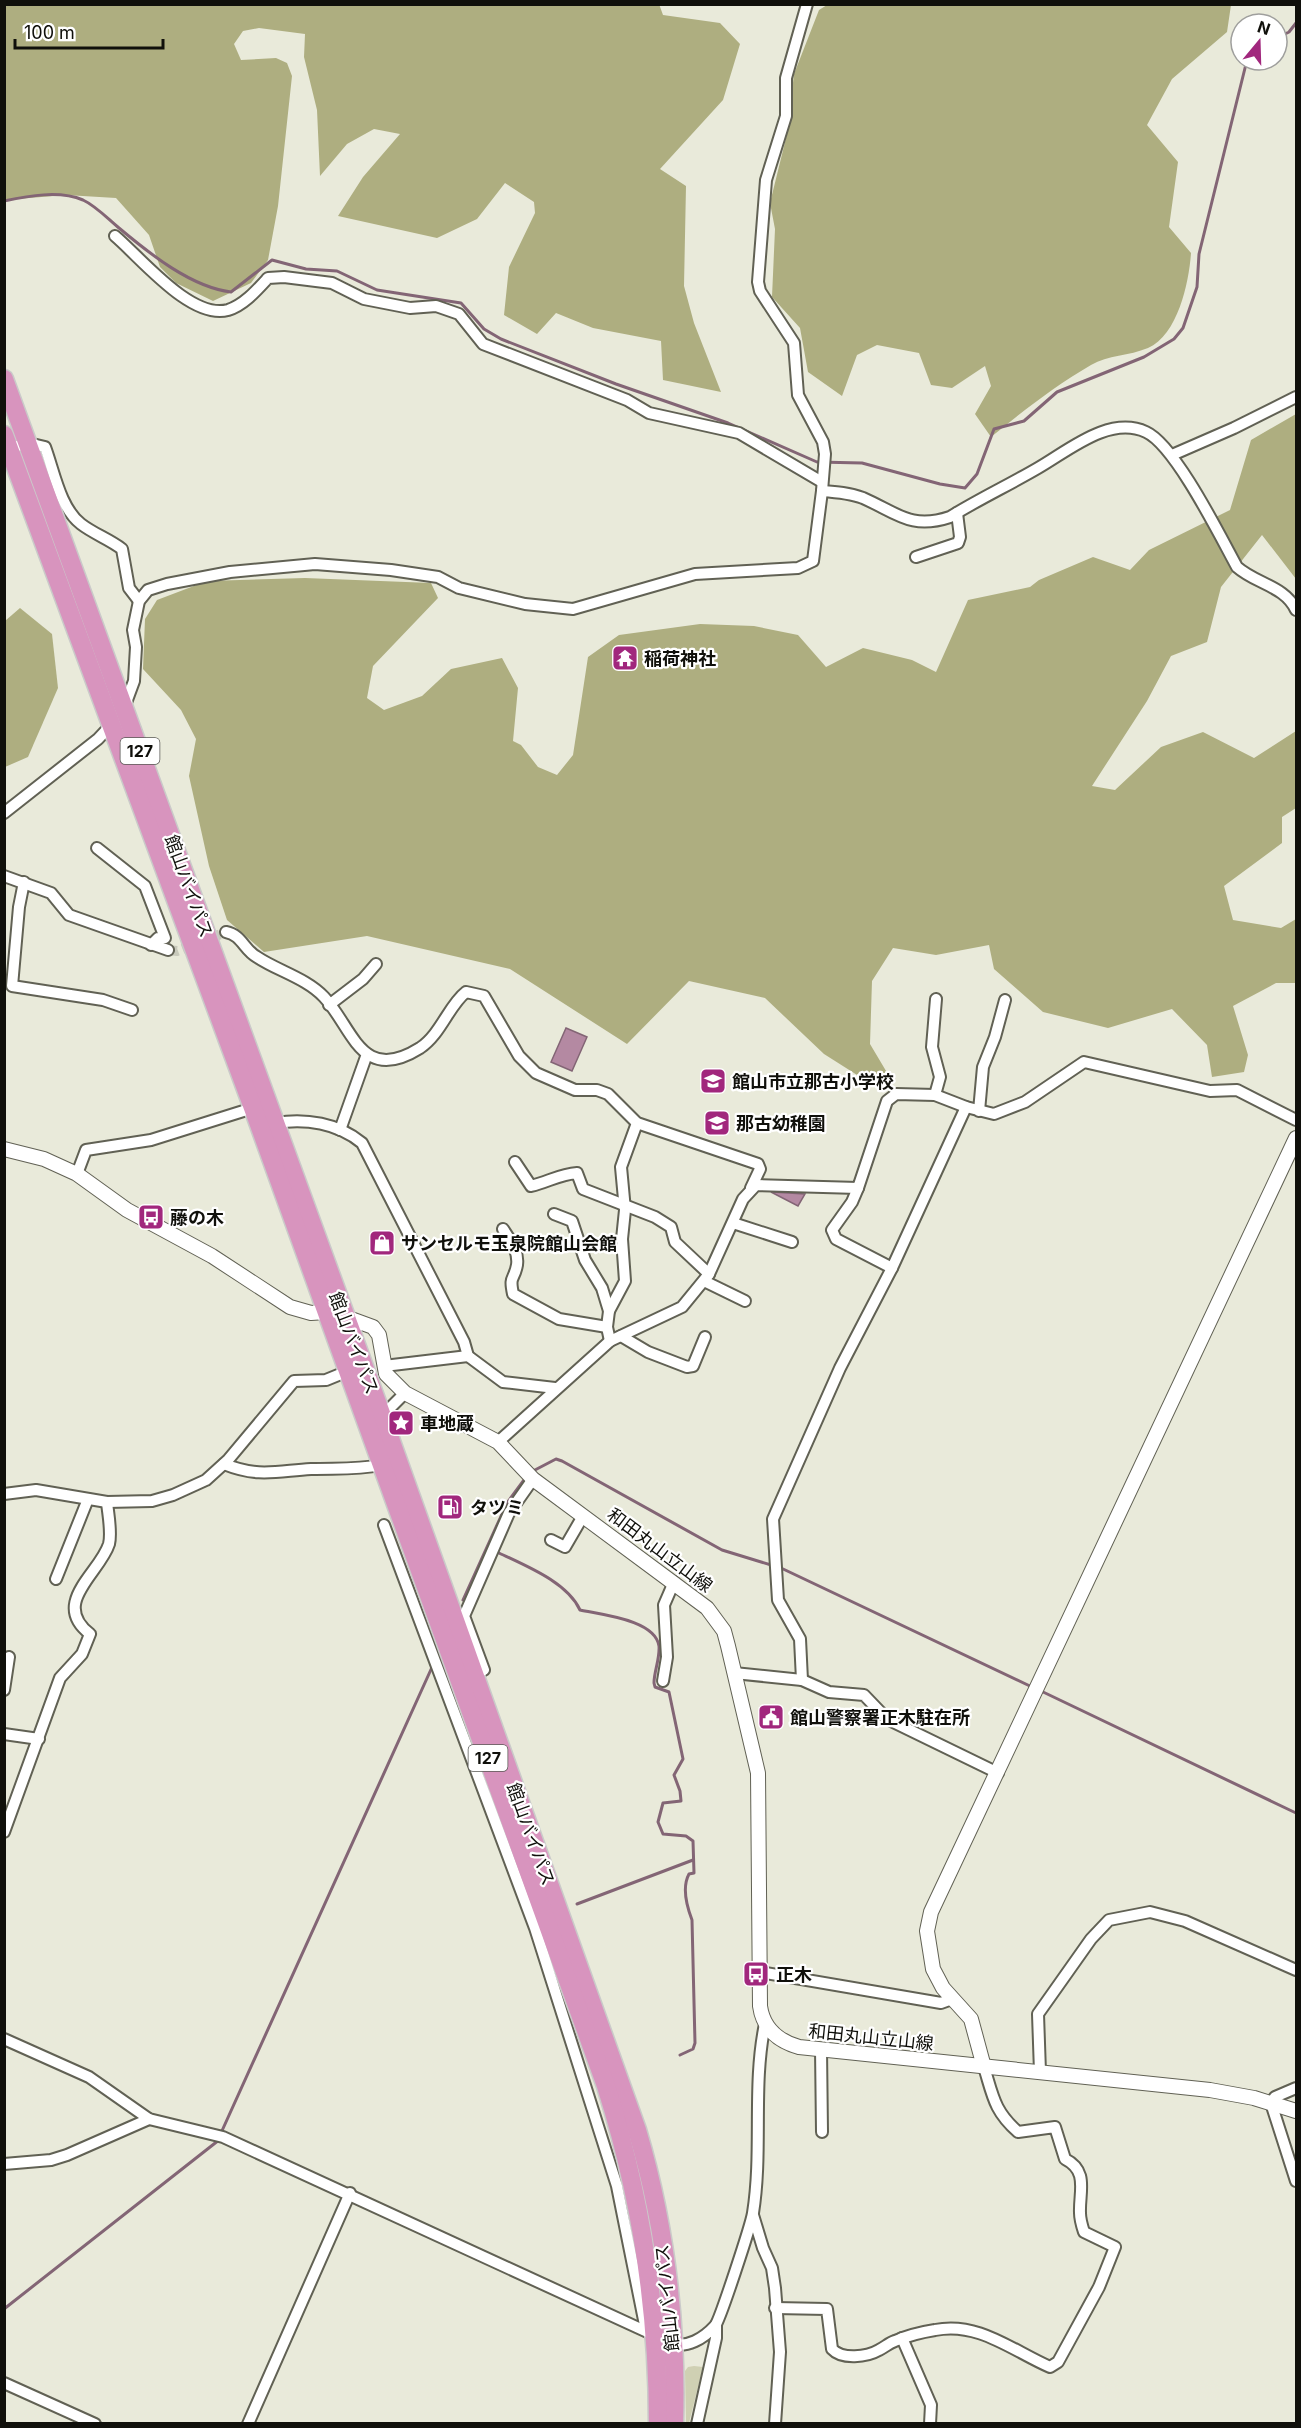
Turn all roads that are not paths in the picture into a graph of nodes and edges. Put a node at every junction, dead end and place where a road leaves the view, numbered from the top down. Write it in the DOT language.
graph roads {
  1 [pos="807,4"];
  2 [pos="115,236"];
  3 [pos="4,379"];
  4 [pos="1296,397"];
  5 [pos="28,443"];
  6 [pos="6,445"];
  7 [pos="1172,455"];
  8 [pos="822,486"];
  9 [pos="957,513"];
  10 [pos="916,557"];
  11 [pos="139,601"];
  12 [pos="1296,610"];
  13 [pos="124,709"];
  14 [pos="112,724"];
  15 [pos="4,813"];
  16 [pos="97,848"];
  17 [pos="4,876"];
  18 [pos="24,882"];
  19 [pos="226,932"];
  20 [pos="151,945"];
  21 [pos="168,950"];
  22 [pos="376,964"];
  23 [pos="936,999"];
  24 [pos="1005,1000"];
  25 [pos="329,1005"];
  26 [pos="132,1010"];
  27 [pos="367,1053"];
  28 [pos="935,1095"];
  29 [pos="966,1107"];
  30 [pos="253,1108"];
  31 [pos="979,1111"];
  32 [pos="1296,1120"];
  33 [pos="276,1123"];
  34 [pos="637,1123"];
  35 [pos="340,1130"];
  36 [pos="1296,1138"];
  37 [pos="4,1149"];
  38 [pos="515,1162"];
  39 [pos="76,1174"];
  40 [pos="752,1188"];
  41 [pos="858,1188"];
  42 [pos="624,1206"];
  43 [pos="554,1214"];
  44 [pos="733,1223"];
  45 [pos="503,1229"];
  46 [pos="792,1242"];
  47 [pos="892,1268"];
  48 [pos="707,1277"];
  49 [pos="745,1301"];
  50 [pos="609,1311"];
  51 [pos="335,1314"];
  52 [pos="607,1328"];
  53 [pos="705,1337"];
  54 [pos="616,1338"];
  55 [pos="468,1356"];
  56 [pos="384,1366"];
  57 [pos="348,1371"];
  58 [pos="555,1388"];
  59 [pos="405,1393"];
  60 [pos="382,1416"];
  61 [pos="498,1443"];
  62 [pos="224,1464"];
  63 [pos="381,1465"];
  64 [pos="533,1479"];
  65 [pos="4,1494"];
  66 [pos="88,1499"];
  67 [pos="107,1502"];
  68 [pos="583,1516"];
  69 [pos="384,1525"];
  70 [pos="550,1540"];
  71 [pos="56,1579"];
  72 [pos="674,1582"];
  73 [pos="9,1657"];
  74 [pos="734,1673"];
  75 [pos="473,1674"];
  76 [pos="802,1680"];
  77 [pos="663,1681"];
  78 [pos="4,1690"];
  79 [pos="4,1734"];
  80 [pos="39,1739"];
  81 [pos="998,1773"];
  82 [pos="4,1832"];
  83 [pos="1296,1970"];
  84 [pos="760,1972"];
  85 [pos="952,1999"];
  86 [pos="765,2024"];
  87 [pos="4,2039"];
  88 [pos="821,2049"];
  89 [pos="984,2067"];
  90 [pos="1040,2072"];
  91 [pos="1296,2088"];
  92 [pos="1271,2103"];
  93 [pos="1296,2111"];
  94 [pos="149,2119"];
  95 [pos="822,2132"];
  96 [pos="4,2164"];
  97 [pos="1296,2181"];
  98 [pos="350,2193"];
  99 [pos="753,2214"];
  100 [pos="775,2308"];
  101 [pos="716,2325"];
  102 [pos="651,2333"];
  103 [pos="902,2338"];
  104 [pos="674,2344"];
  105 [pos="4,2383"];
  106 [pos="95,2424"];
  107 [pos="248,2424"];
  108 [pos="658,2424"];
  109 [pos="674,2424"];
  110 [pos="697,2424"];
  111 [pos="775,2424"];
  112 [pos="930,2424"];
  1 -- 8 [label="street"];
  2 -- 8 [label="street"];
  3 -- 5 [label="highway, 館山バイパス / 127"];
  4 -- 7 [label="street"];
  5 -- 6 [label="street"];
  5 -- 11 [label="street"];
  5 -- 13 [label="highway, 館山バイパス / 127"];
  6 -- 14 [label="highway, 館山バイパス / 127"];
  7 -- 9 [label="street"];
  7 -- 12 [label="street"];
  8 -- 9 [label="street"];
  8 -- 11 [label="street"];
  9 -- 10 [label="street"];
  11 -- 13 [label="street"];
  13 -- 14 [label="street"];
  13 -- 33 [label="highway, 館山バイパス / 127"];
  14 -- 15 [label="street"];
  14 -- 30 [label="highway, 館山バイパス / 127"];
  16 -- 20 [label="street"];
  17 -- 18 [label="street"];
  18 -- 20 [label="street"];
  18 -- 26 [label="street"];
  19 -- 25 [label="street"];
  20 -- 21 [label="street"];
  22 -- 25 [label="street"];
  23 -- 28 [label="street"];
  24 -- 31 [label="street"];
  25 -- 27 [label="street"];
  27 -- 34 [label="street"];
  27 -- 35 [label="street"];
  28 -- 29 [label="street"];
  28 -- 41 [label="street"];
  29 -- 31 [label="street"];
  29 -- 47 [label="street"];
  30 -- 39 [label="street"];
  30 -- 51 [label="highway, 館山バイパス / 127"];
  31 -- 32 [label="street"];
  33 -- 35 [label="street"];
  33 -- 51 [label="highway, 館山バイパス / 127"];
  34 -- 40 [label="street"];
  34 -- 42 [label="street"];
  35 -- 55 [label="street"];
  36 -- 81 [label="main road"];
  37 -- 39 [label="main road, 和田丸山立山線"];
  38 -- 42 [label="street"];
  39 -- 51 [label="main road, 和田丸山立山線"];
  40 -- 41 [label="street"];
  40 -- 44 [label="street"];
  41 -- 47 [label="street"];
  42 -- 48 [label="street"];
  42 -- 50 [label="street"];
  43 -- 50 [label="street"];
  44 -- 46 [label="street"];
  44 -- 48 [label="street"];
  45 -- 52 [label="street"];
  47 -- 76 [label="street"];
  48 -- 49 [label="street"];
  48 -- 54 [label="street"];
  50 -- 52 [label="street"];
  51 -- 56 [label="main road, 和田丸山立山線"];
  51 -- 57 [label="highway, 館山バイパス / 127"];
  51 -- 60 [label="highway, 館山バイパス / 127"];
  52 -- 54 [label="street"];
  53 -- 54 [label="street"];
  54 -- 58 [label="street"];
  55 -- 56 [label="street"];
  55 -- 58 [label="street"];
  56 -- 59 [label="main road, 和田丸山立山線"];
  57 -- 62 [label="street"];
  57 -- 63 [label="highway, 館山バイパス / 127"];
  58 -- 61 [label="street"];
  59 -- 60 [label="street"];
  59 -- 61 [label="main road, 和田丸山立山線"];
  60 -- 75 [label="highway, 館山バイパス / 127"];
  61 -- 64 [label="main road, 和田丸山立山線"];
  62 -- 63 [label="street"];
  62 -- 67 [label="street"];
  63 -- 102 [label="highway, 館山バイパス / 127"];
  64 -- 68 [label="main road, 和田丸山立山線"];
  64 -- 75 [label="street"];
  65 -- 66 [label="street"];
  66 -- 67 [label="street"];
  66 -- 71 [label="street"];
  67 -- 80 [label="street"];
  68 -- 70 [label="street"];
  68 -- 72 [label="main road, 和田丸山立山線"];
  69 -- 102 [label="street"];
  72 -- 74 [label="main road, 和田丸山立山線"];
  72 -- 77 [label="street"];
  73 -- 78 [label="street"];
  74 -- 76 [label="street"];
  74 -- 84 [label="main road, 和田丸山立山線"];
  75 -- 104 [label="highway, 館山バイパス / 127"];
  76 -- 81 [label="street"];
  79 -- 80 [label="street"];
  80 -- 82 [label="street"];
  81 -- 85 [label="main road"];
  83 -- 90 [label="street"];
  84 -- 85 [label="street"];
  84 -- 86 [label="main road, 和田丸山立山線"];
  85 -- 89 [label="main road"];
  86 -- 88 [label="main road, 和田丸山立山線"];
  86 -- 99 [label="street"];
  87 -- 94 [label="street"];
  88 -- 89 [label="main road, 和田丸山立山線"];
  88 -- 95 [label="street"];
  89 -- 90 [label="main road, 和田丸山立山線"];
  89 -- 103 [label="street"];
  90 -- 92 [label="main road, 和田丸山立山線"];
  91 -- 92 [label="street"];
  92 -- 93 [label="main road, 和田丸山立山線"];
  92 -- 97 [label="street"];
  94 -- 96 [label="street"];
  94 -- 98 [label="street"];
  98 -- 102 [label="street"];
  98 -- 107 [label="street"];
  99 -- 100 [label="street"];
  99 -- 101 [label="street"];
  100 -- 103 [label="street"];
  100 -- 111 [label="street"];
  101 -- 104 [label="street"];
  101 -- 110 [label="street"];
  102 -- 104 [label="street"];
  102 -- 108 [label="highway, 館山バイパス / 127"];
  103 -- 112 [label="street"];
  104 -- 109 [label="highway, 館山バイパス / 127"];
  105 -- 106 [label="street"];
}
